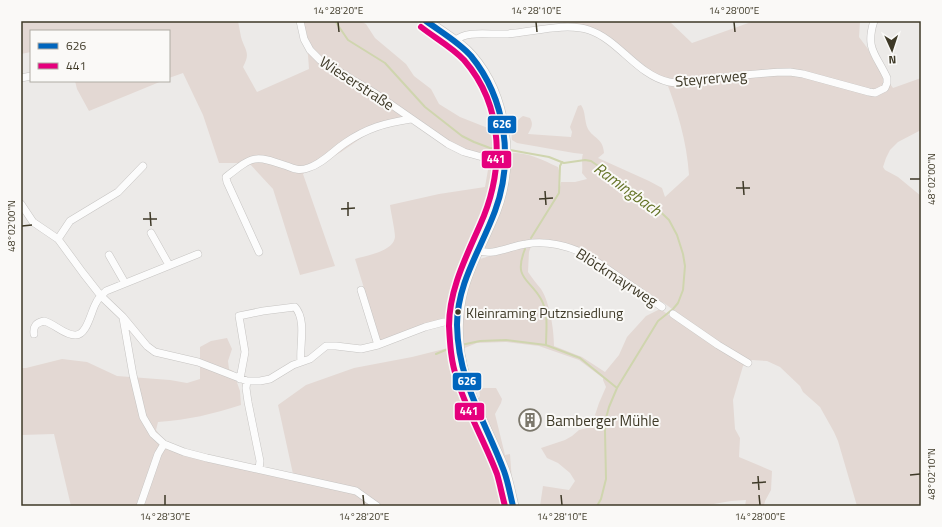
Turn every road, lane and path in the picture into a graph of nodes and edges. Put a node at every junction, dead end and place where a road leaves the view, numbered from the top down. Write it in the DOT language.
graph roads {
  1 [pos="300,21"];
  2 [pos="426,21"];
  3 [pos="874,21"];
  4 [pos="455,42"];
  5 [pos="411,119"];
  6 [pos="504,161"];
  7 [pos="143,166"];
  8 [pos="21,204"];
  9 [pos="150,233"];
  10 [pos="58,239"];
  11 [pos="477,250"];
  12 [pos="259,252"];
  13 [pos="198,254"];
  14 [pos="109,255"];
  15 [pos="169,265"];
  16 [pos="125,283"];
  17 [pos="362,290"];
  18 [pos="101,296"];
  19 [pos="662,307"];
  20 [pos="673,314"];
  21 [pos="123,317"];
  22 [pos="457,322"];
  23 [pos="34,334"];
  24 [pos="378,345"];
  25 [pos="301,362"];
  26 [pos="748,363"];
  27 [pos="243,380"];
  28 [pos="164,444"];
  29 [pos="259,469"];
  30 [pos="140,506"];
  31 [pos="377,506"];
  32 [pos="513,506"];
  1 -- 5 [label="street, Wieserstraße"];
  2 -- 4 [label="main road"];
  3 -- 4 [label="street, Steyrerweg"];
  4 -- 6 [label="main road"];
  5 -- 6 [label="street, Wieserstraße"];
  5 -- 12 [label="street, Wieserstraße"];
  6 -- 11 [label="main road"];
  7 -- 10 [label="street"];
  8 -- 10 [label="street"];
  9 -- 15 [label="street"];
  10 -- 18 [label="street"];
  11 -- 19 [label="street, Blöckmayrweg"];
  11 -- 22 [label="main road"];
  13 -- 15 [label="street"];
  14 -- 16 [label="street"];
  15 -- 16 [label="street"];
  16 -- 18 [label="street"];
  17 -- 24 [label="street"];
  18 -- 21 [label="street"];
  18 -- 23 [label="street"];
  20 -- 26 [label="street, Blöckmayrweg"];
  21 -- 27 [label="street"];
  21 -- 28 [label="street"];
  22 -- 24 [label="street"];
  22 -- 32 [label="main road"];
  24 -- 25 [label="street"];
  25 -- 27 [label="street"];
  25 -- 27 [label="street"];
  27 -- 29 [label="street"];
  28 -- 29 [label="street"];
  28 -- 30 [label="street"];
  29 -- 31 [label="street"];
}
